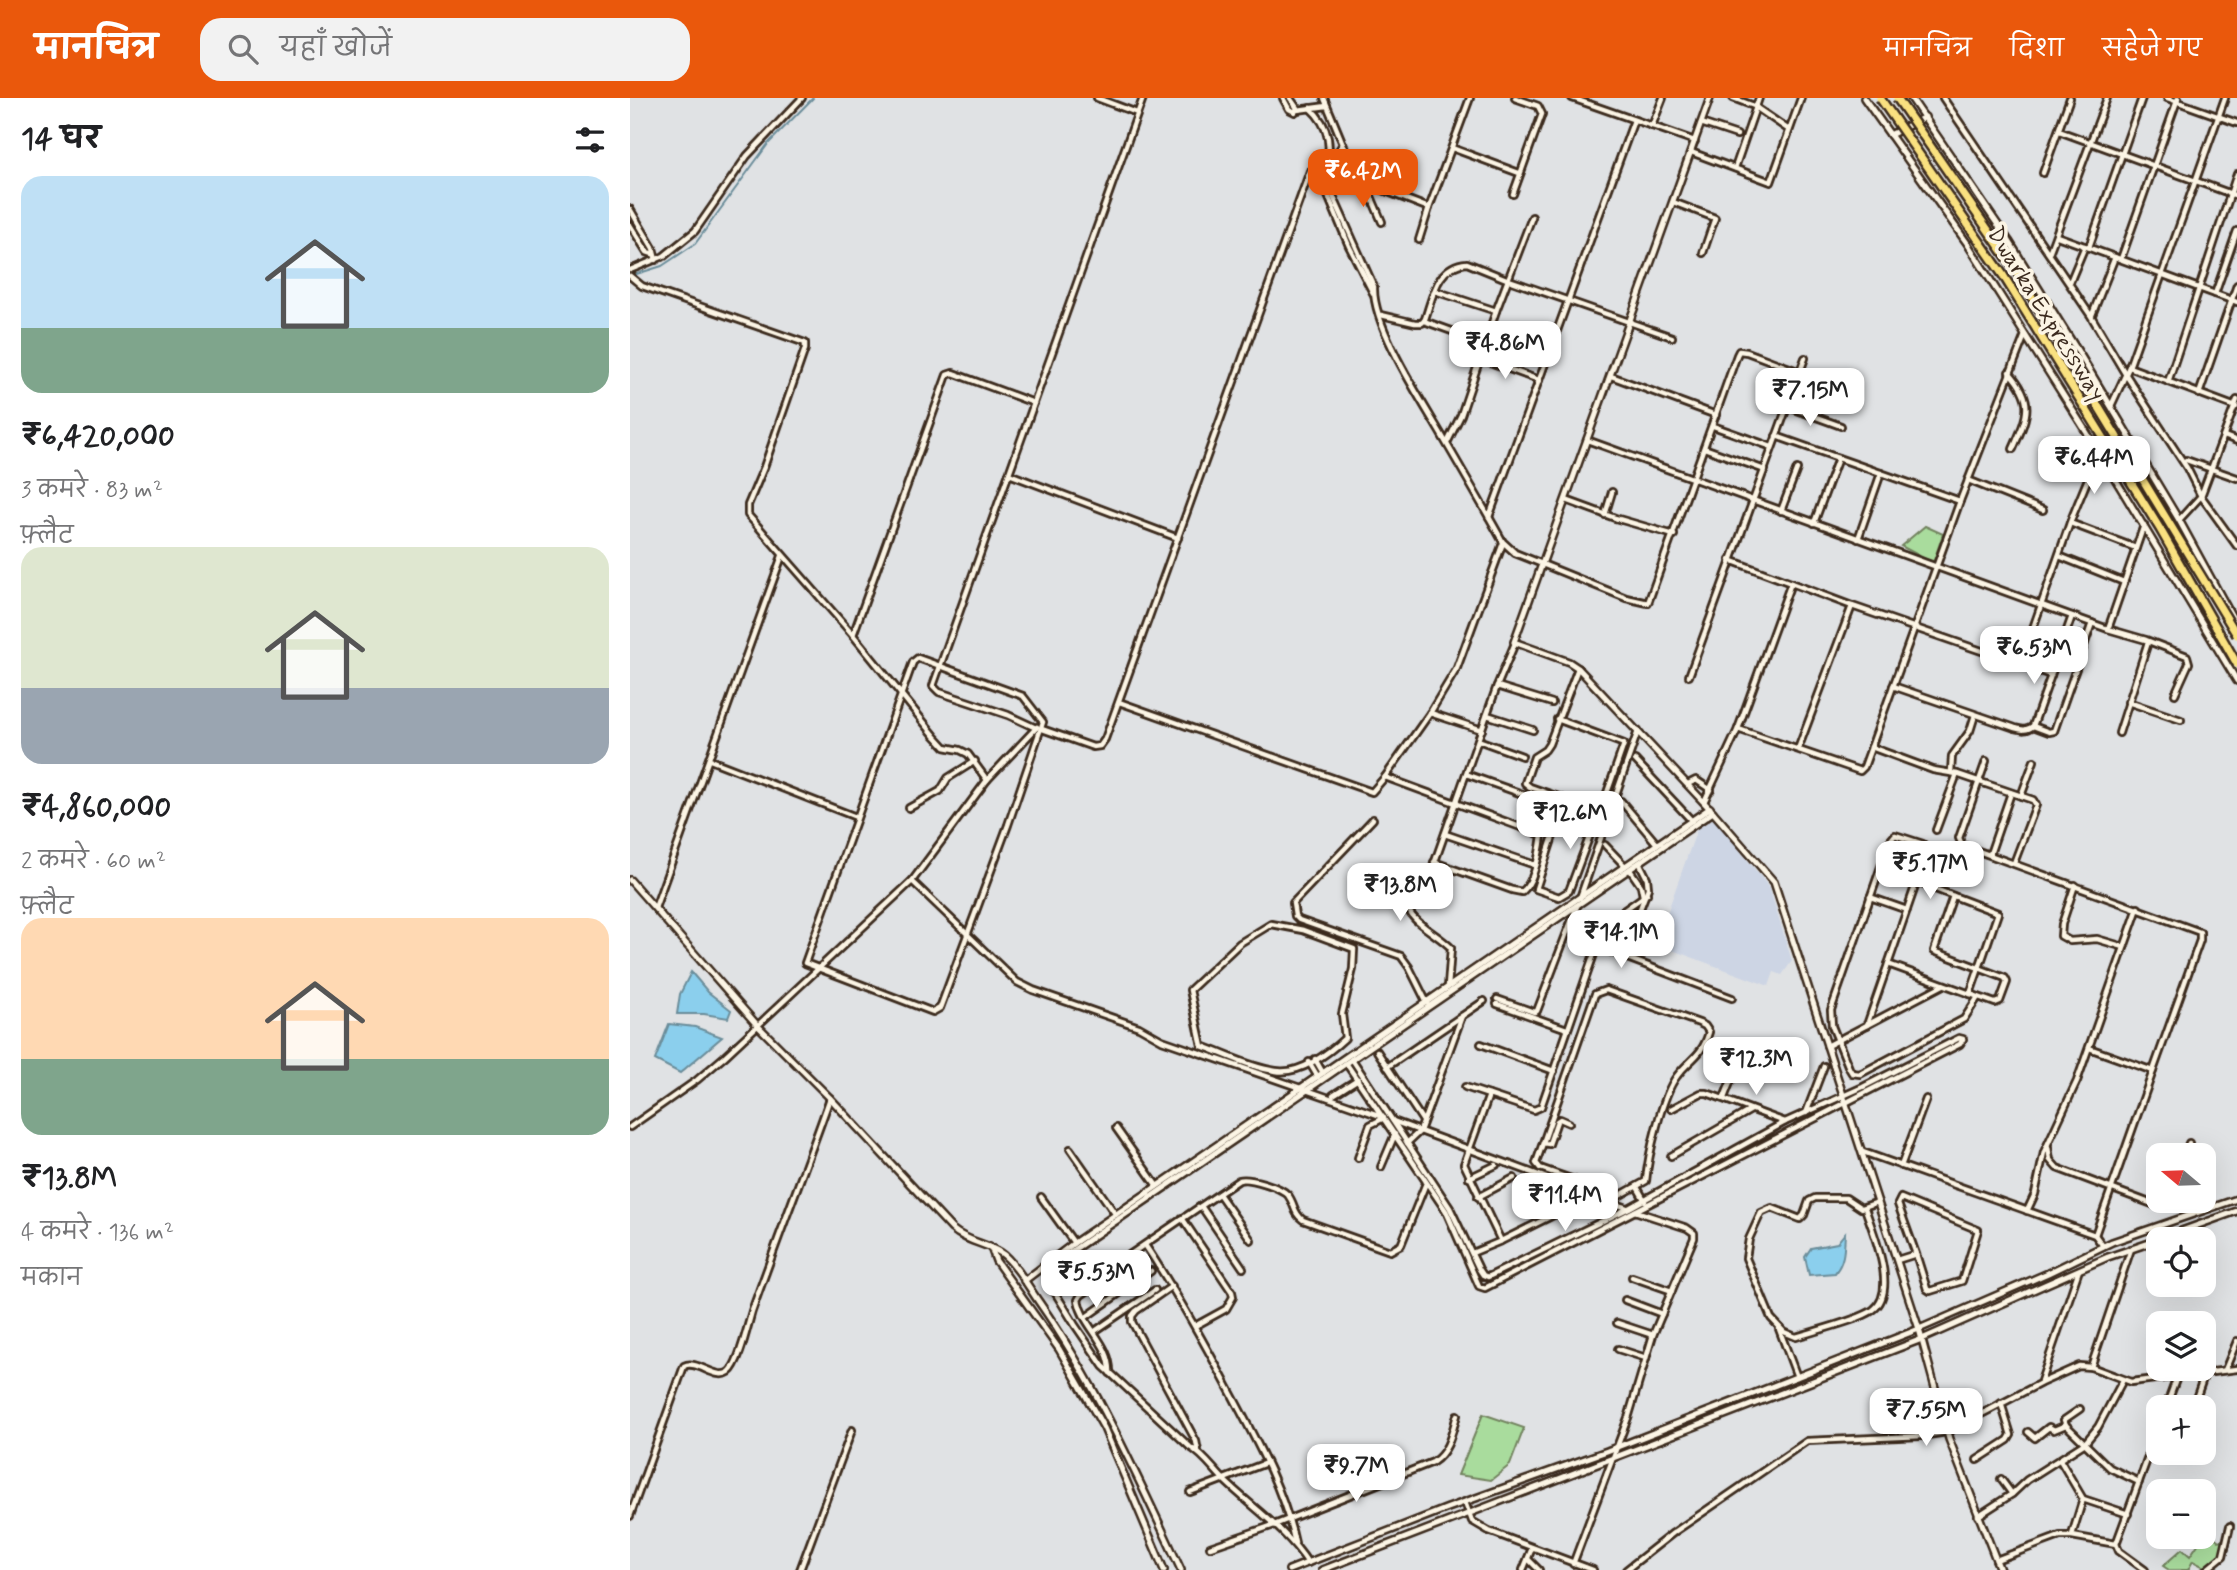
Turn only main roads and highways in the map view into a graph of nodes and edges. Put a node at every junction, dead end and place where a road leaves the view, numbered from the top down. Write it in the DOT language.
graph roads {
  1 [pos="1880,98"];
  2 [pos="1896,98"];
  3 [pos="2237,635"];
  4 [pos="2237,664"];
  1 -- 4 [label="highway, Dwarka Expressway, bridge"];
  2 -- 3 [label="highway, Dwarka Expressway, bridge"];
}
